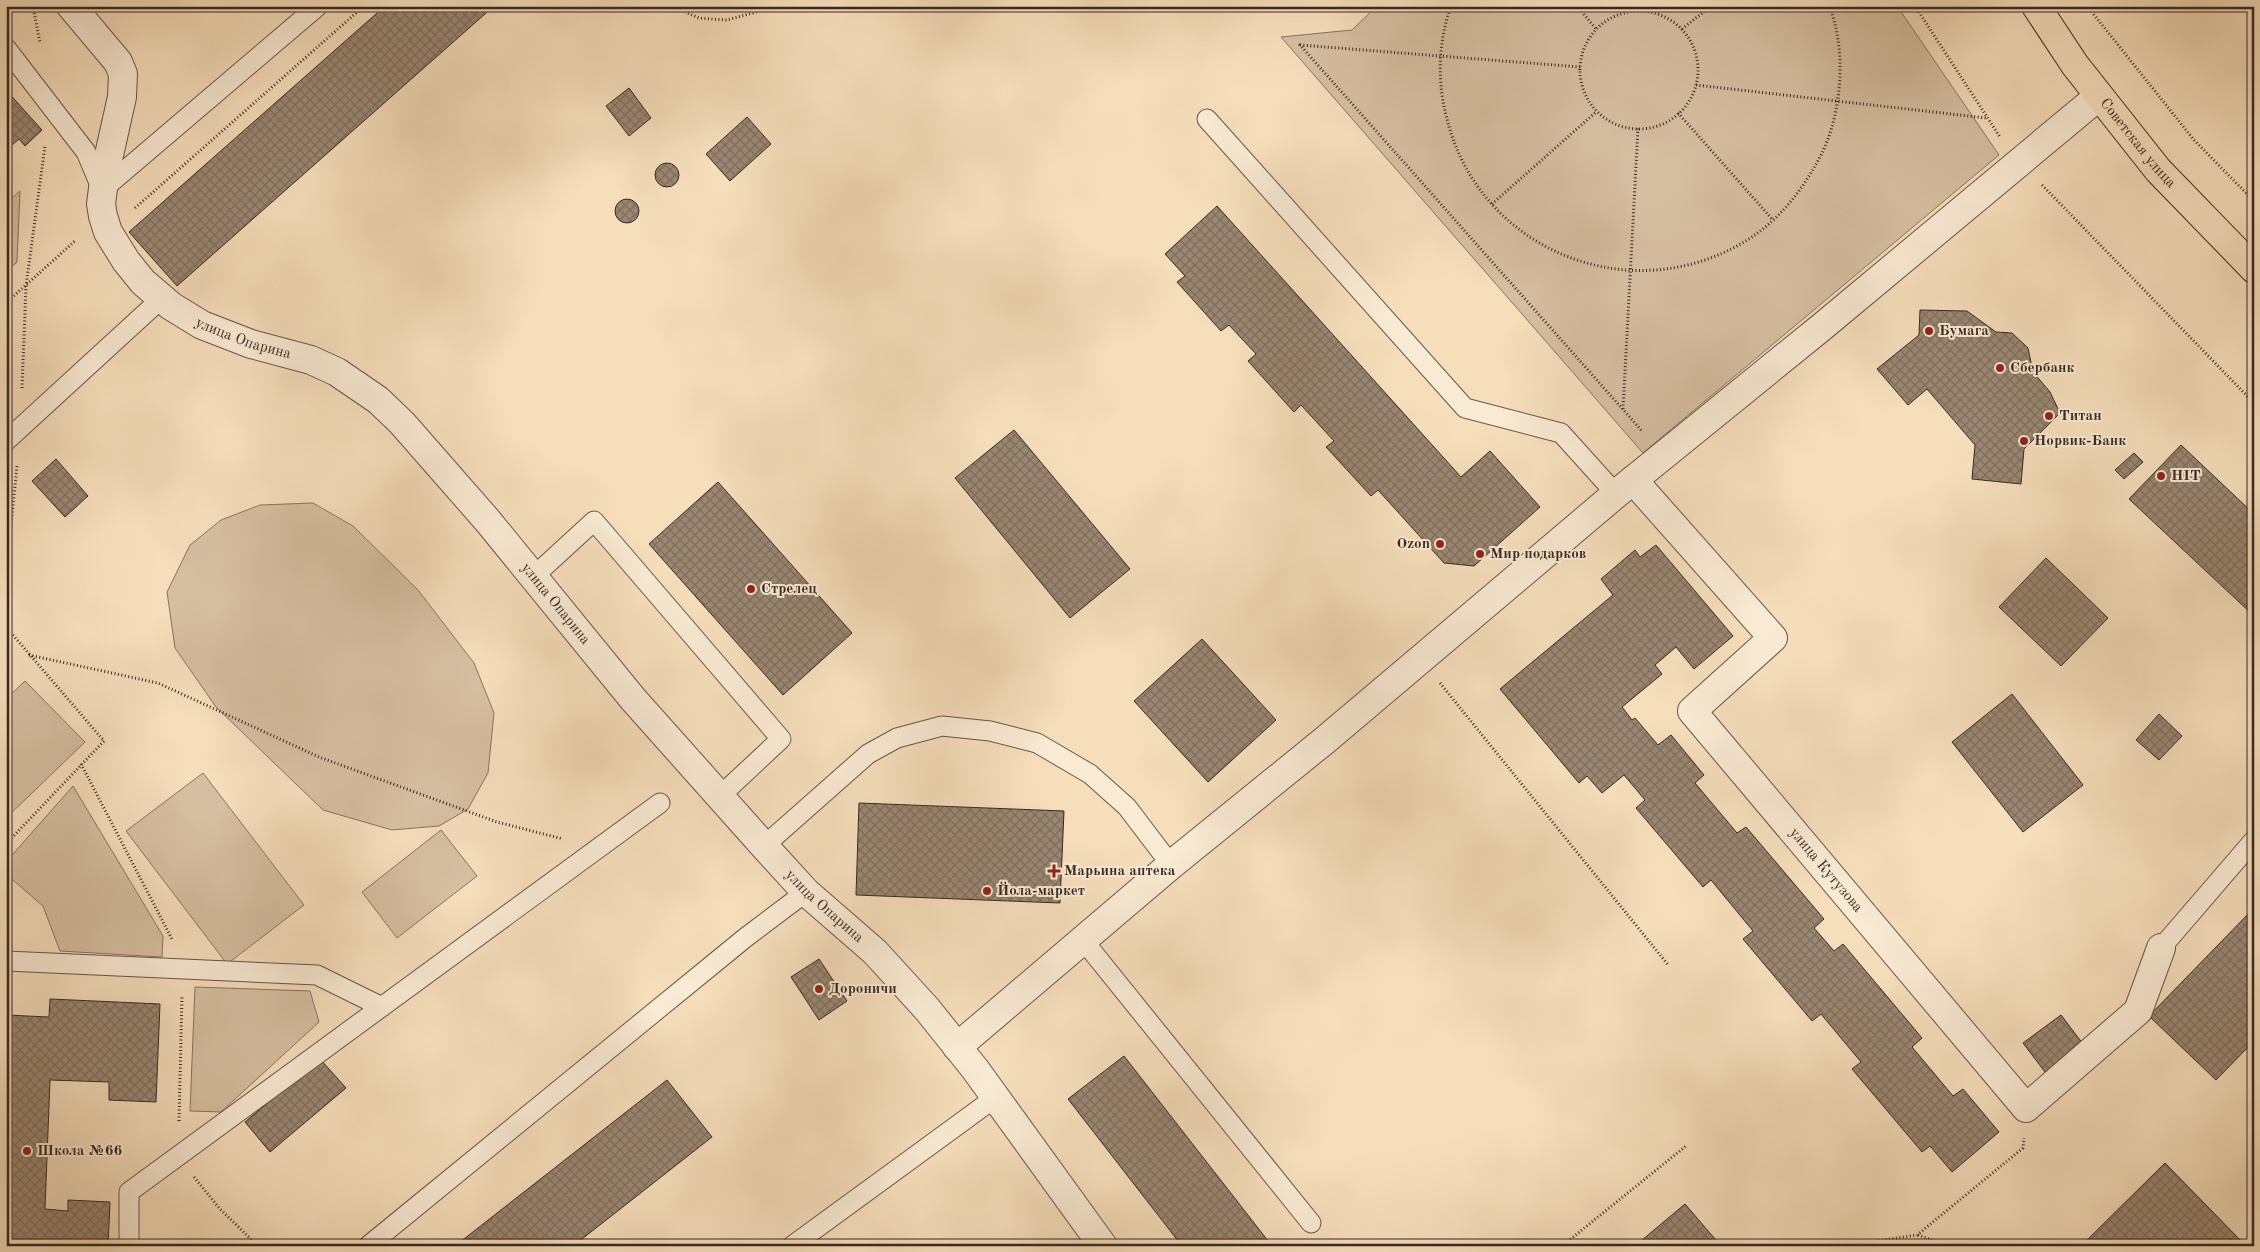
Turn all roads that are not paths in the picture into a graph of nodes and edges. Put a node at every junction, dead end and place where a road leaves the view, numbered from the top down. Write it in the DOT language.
graph roads {
  1 [pos="71,6"];
  2 [pos="318,6"];
  3 [pos="2036,6"];
  4 [pos="6,48"];
  5 [pos="2099,96"];
  6 [pos="1207,119"];
  7 [pos="104,212"];
  8 [pos="2254,269"];
  9 [pos="162,298"];
  10 [pos="6,441"];
  11 [pos="1624,487"];
  12 [pos="533,577"];
  13 [pos="720,796"];
  14 [pos="660,803"];
  15 [pos="2254,840"];
  16 [pos="764,846"];
  17 [pos="1171,865"];
  18 [pos="806,892"];
  19 [pos="1083,940"];
  20 [pos="2161,948"];
  21 [pos="6,961"];
  22 [pos="382,1007"];
  23 [pos="957,1047"];
  24 [pos="996,1098"];
  25 [pos="1311,1223"];
  26 [pos="129,1246"];
  27 [pos="368,1246"];
  28 [pos="792,1246"];
  29 [pos="1103,1246"];
  1 -- 7 [label="street"];
  2 -- 7 [label="lane"];
  3 -- 5 [label="main road, Советская улица"];
  4 -- 7 [label="lane"];
  5 -- 8 [label="main road, Советская улица"];
  5 -- 11 [label="street"];
  6 -- 11 [label="lane"];
  7 -- 9 [label="street, улица Опарина"];
  9 -- 10 [label="lane"];
  9 -- 12 [label="street, улица Опарина"];
  11 -- 17 [label="street"];
  11 -- 20 [label="street, улица Кутузова"];
  12 -- 13 [label="street, улица Опарина"];
  12 -- 13 [label="lane"];
  13 -- 16 [label="street, улица Опарина"];
  14 -- 22 [label="lane"];
  15 -- 20 [label="lane"];
  16 -- 17 [label="lane"];
  16 -- 18 [label="street, улица Опарина"];
  17 -- 19 [label="street"];
  18 -- 23 [label="street, улица Опарина"];
  18 -- 27 [label="lane"];
  19 -- 23 [label="street"];
  19 -- 25 [label="lane"];
  21 -- 22 [label="lane"];
  22 -- 26 [label="lane"];
  23 -- 24 [label="street, улица Опарина"];
  24 -- 28 [label="lane"];
  24 -- 29 [label="street, улица Опарина"];
}
